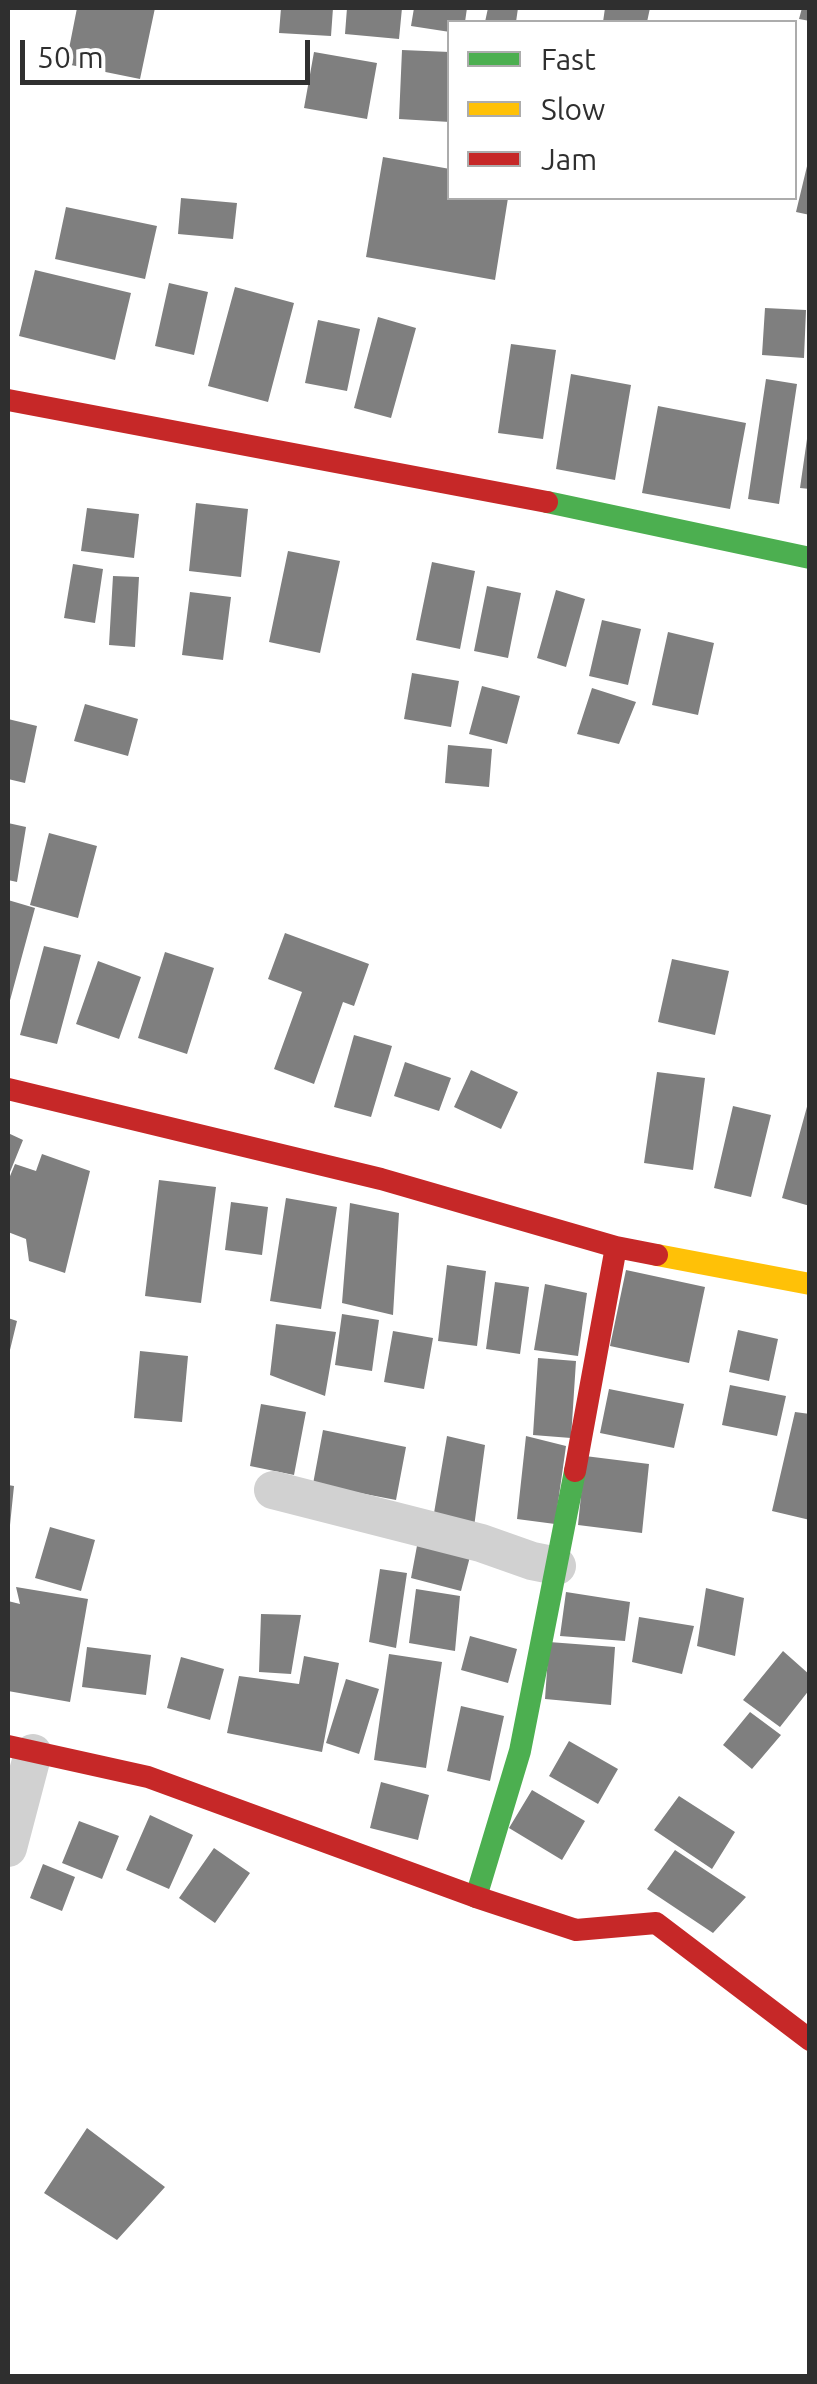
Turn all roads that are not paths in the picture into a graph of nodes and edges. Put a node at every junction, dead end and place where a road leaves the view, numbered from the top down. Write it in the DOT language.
graph roads {
  1 [pos="8,400"];
  2 [pos="810,558"];
  3 [pos="8,1089"];
  4 [pos="616,1247"];
  5 [pos="810,1284"];
  6 [pos="273,1490"];
  7 [pos="557,1566"];
  8 [pos="20,1750"];
  9 [pos="8,1848"];
  10 [pos="476,1897"];
  11 [pos="810,2040"];
  1 -- 2 [label="street"];
  3 -- 4 [label="street"];
  4 -- 5 [label="street"];
  4 -- 7 [label="street"];
  6 -- 7 [label="street"];
  7 -- 10 [label="street"];
  8 -- 9 [label="street"];
  8 -- 10 [label="street"];
  10 -- 11 [label="street"];
}
